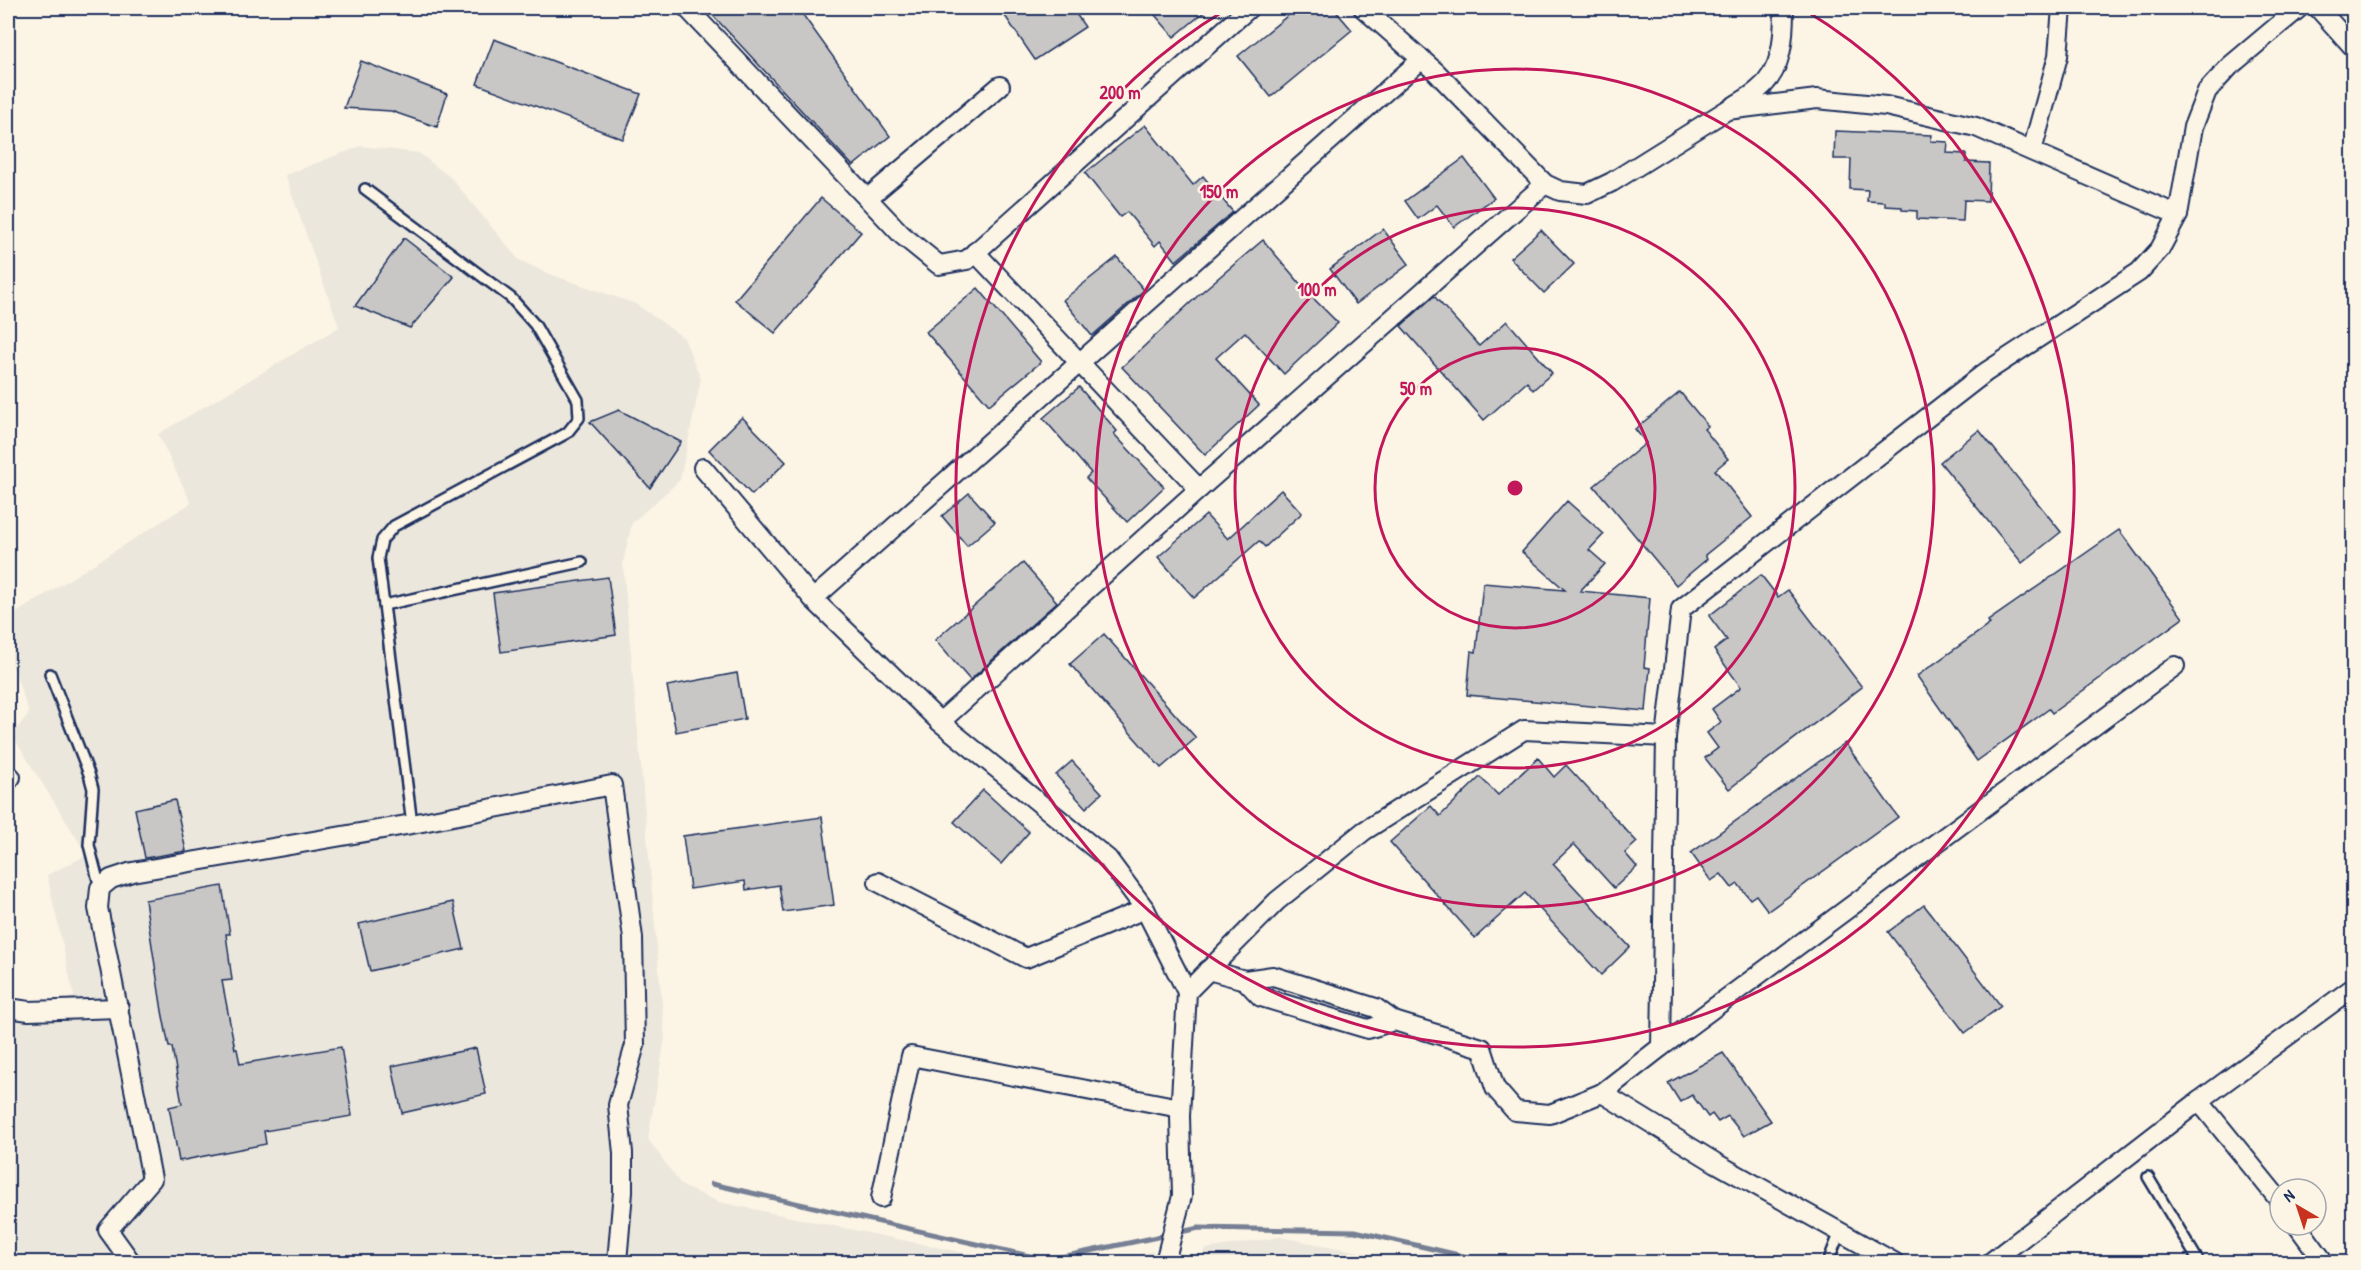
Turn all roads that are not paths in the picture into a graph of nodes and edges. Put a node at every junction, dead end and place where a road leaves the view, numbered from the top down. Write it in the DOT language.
graph roads {
  1 [pos="687,8"];
  2 [pos="1249,8"];
  3 [pos="1363,8"];
  4 [pos="1784,8"];
  5 [pos="2062,8"];
  6 [pos="2299,8"];
  7 [pos="2318,8"];
  8 [pos="2354,48"];
  9 [pos="1422,59"];
  10 [pos="1000,86"];
  11 [pos="1726,110"];
  12 [pos="2032,152"];
  13 [pos="1545,184"];
  14 [pos="365,189"];
  15 [pos="868,198"];
  16 [pos="2178,215"];
  17 [pos="975,252"];
  18 [pos="1079,362"];
  19 [pos="704,468"];
  20 [pos="1199,489"];
  21 [pos="582,562"];
  22 [pos="813,599"];
  23 [pos="384,605"];
  24 [pos="2175,666"];
  25 [pos="50,674"];
  26 [pos="940,723"];
  27 [pos="1666,737"];
  28 [pos="412,824"];
  29 [pos="878,882"];
  30 [pos="100,888"];
  31 [pos="1145,909"];
  32 [pos="1208,970"];
  33 [pos="2354,987"];
  34 [pos="1187,992"];
  35 [pos="8,1008"];
  36 [pos="119,1008"];
  37 [pos="1661,1047"];
  38 [pos="1602,1093"];
  39 [pos="2199,1101"];
  40 [pos="1180,1108"];
  41 [pos="2148,1178"];
  42 [pos="2268,1187"];
  43 [pos="881,1198"];
  44 [pos="1840,1232"];
  45 [pos="2306,1237"];
  46 [pos="1167,1257"];
  47 [pos="131,1263"];
  48 [pos="617,1263"];
  49 [pos="1828,1263"];
  50 [pos="1894,1263"];
  51 [pos="1991,1263"];
  52 [pos="2199,1263"];
  53 [pos="2324,1263"];
  1 -- 15 [label="street"];
  2 -- 17 [label="street"];
  3 -- 9 [label="street"];
  4 -- 11 [label="street"];
  5 -- 12 [label="street"];
  6 -- 16 [label="street"];
  7 -- 8 [label="street"];
  9 -- 13 [label="street"];
  9 -- 18 [label="street"];
  10 -- 15 [label="street"];
  11 -- 12 [label="street"];
  11 -- 13 [label="street"];
  12 -- 16 [label="street"];
  13 -- 20 [label="street"];
  14 -- 23 [label="lane"];
  15 -- 17 [label="street"];
  16 -- 27 [label="street"];
  17 -- 18 [label="street"];
  18 -- 20 [label="street"];
  18 -- 22 [label="street"];
  19 -- 22 [label="street"];
  20 -- 26 [label="street"];
  21 -- 23 [label="lane"];
  22 -- 26 [label="street"];
  23 -- 28 [label="lane"];
  24 -- 37 [label="street"];
  25 -- 30 [label="lane"];
  26 -- 31 [label="street"];
  27 -- 32 [label="street"];
  27 -- 37 [label="street"];
  28 -- 30 [label="street"];
  28 -- 48 [label="street"];
  29 -- 31 [label="street"];
  30 -- 36 [label="street"];
  31 -- 34 [label="street"];
  32 -- 34 [label="street"];
  32 -- 38 [label="street"];
  33 -- 39 [label="street"];
  34 -- 40 [label="street"];
  35 -- 36 [label="street"];
  36 -- 47 [label="street"];
  37 -- 38 [label="street"];
  38 -- 44 [label="street"];
  39 -- 42 [label="street"];
  39 -- 51 [label="street"];
  40 -- 43 [label="street"];
  40 -- 46 [label="street"];
  41 -- 52 [label="lane"];
  44 -- 49 [label="lane"];
  44 -- 50 [label="street"];
  45 -- 53 [label="street"];
}
